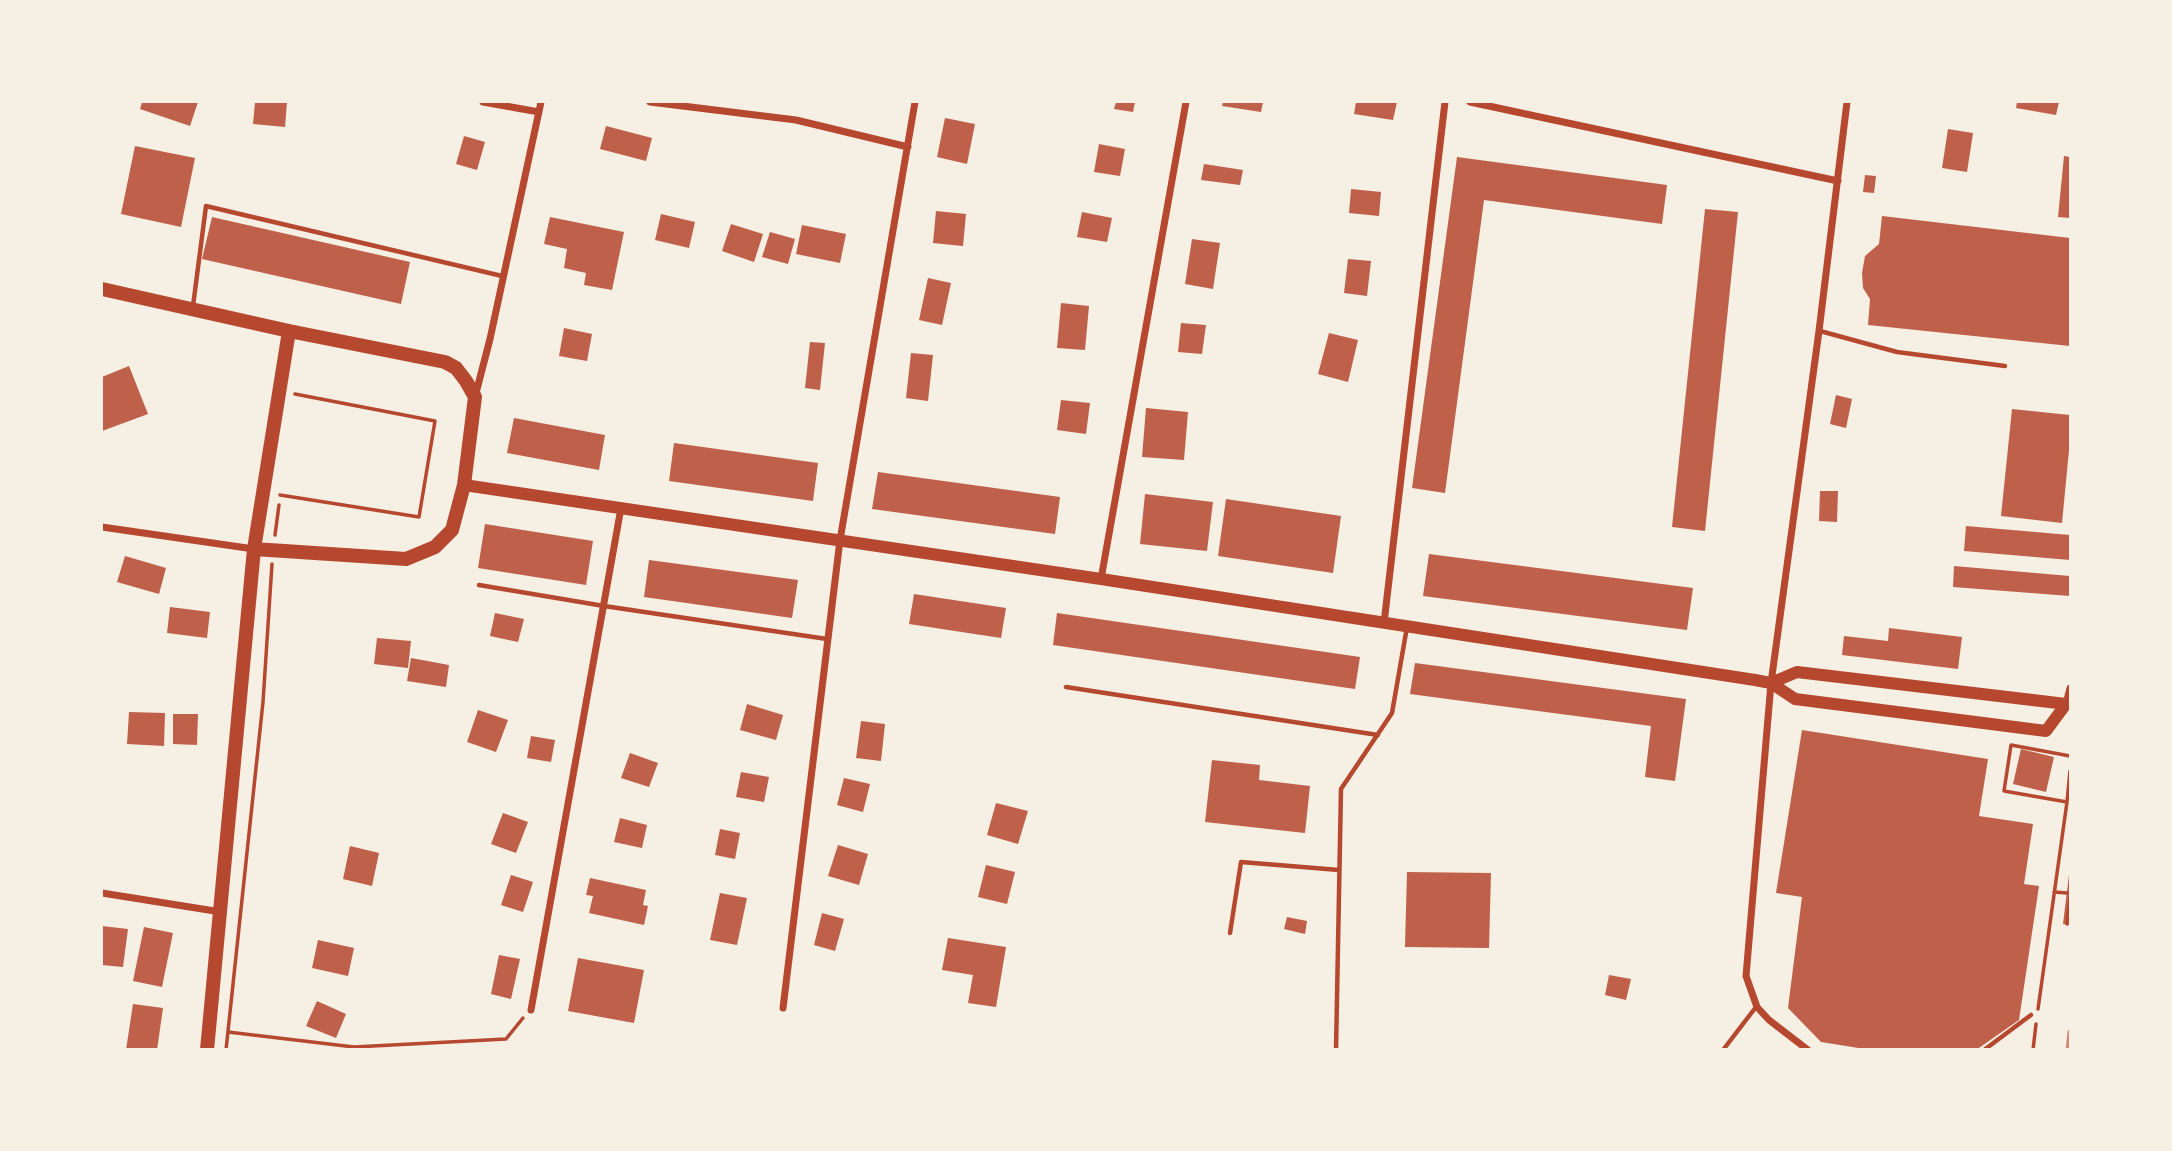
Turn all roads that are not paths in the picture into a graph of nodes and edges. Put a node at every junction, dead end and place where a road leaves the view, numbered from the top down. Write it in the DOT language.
graph roads {
  1 [pos="483,102"];
  2 [pos="541,102"];
  3 [pos="650,102"];
  4 [pos="915,102"];
  5 [pos="1186,102"];
  6 [pos="1445,102"];
  7 [pos="1470,102"];
  8 [pos="1847,102"];
  9 [pos="539,112"];
  10 [pos="908,146"];
  11 [pos="1838,181"];
  12 [pos="502,276"];
  13 [pos="102,289"];
  14 [pos="192,310"];
  15 [pos="289,331"];
  16 [pos="1819,331"];
  17 [pos="2005,366"];
  18 [pos="475,397"];
  19 [pos="464,485"];
  20 [pos="621,508"];
  21 [pos="102,527"];
  22 [pos="840,540"];
  23 [pos="254,549"];
  24 [pos="1101,579"];
  25 [pos="479,585"];
  26 [pos="604,606"];
  27 [pos="1384,623"];
  28 [pos="1407,626"];
  29 [pos="827,639"];
  30 [pos="1771,683"];
  31 [pos="1066,687"];
  32 [pos="2070,688"];
  33 [pos="2066,704"];
  34 [pos="1378,734"];
  35 [pos="1339,870"];
  36 [pos="102,893"];
  37 [pos="222,912"];
  38 [pos="1230,933"];
  39 [pos="1757,1007"];
  40 [pos="783,1008"];
  41 [pos="531,1010"];
  42 [pos="2031,1015"];
  43 [pos="207,1049"];
  44 [pos="1336,1049"];
  45 [pos="1723,1049"];
  46 [pos="1808,1049"];
  47 [pos="1984,1049"];
  1 -- 9 [label="street"];
  2 -- 9 [label="street"];
  3 -- 10 [label="street"];
  4 -- 10 [label="street"];
  5 -- 24 [label="street"];
  6 -- 27 [label="street"];
  7 -- 11 [label="street"];
  8 -- 11 [label="street"];
  9 -- 12 [label="street"];
  10 -- 22 [label="street"];
  11 -- 16 [label="street"];
  12 -- 14 [label="lane"];
  12 -- 18 [label="street"];
  13 -- 14 [label="main road"];
  14 -- 15 [label="main road"];
  15 -- 18 [label="main road"];
  15 -- 23 [label="main road"];
  16 -- 17 [label="lane"];
  16 -- 30 [label="street"];
  18 -- 19 [label="main road"];
  19 -- 20 [label="street"];
  19 -- 23 [label="main road"];
  20 -- 22 [label="street"];
  20 -- 26 [label="street"];
  21 -- 23 [label="street"];
  22 -- 24 [label="street"];
  22 -- 29 [label="street"];
  23 -- 37 [label="main road"];
  24 -- 27 [label="street"];
  25 -- 26 [label="lane"];
  26 -- 29 [label="lane"];
  26 -- 41 [label="street"];
  27 -- 28 [label="street"];
  28 -- 30 [label="street"];
  28 -- 34 [label="lane"];
  29 -- 40 [label="street"];
  30 -- 33 [label="street"];
  30 -- 33 [label="street"];
  30 -- 39 [label="street"];
  31 -- 34 [label="lane"];
  32 -- 33 [label="street"];
  34 -- 35 [label="lane"];
  35 -- 38 [label="lane"];
  35 -- 44 [label="lane"];
  36 -- 37 [label="street"];
  37 -- 43 [label="main road"];
  39 -- 45 [label="lane"];
  39 -- 46 [label="street"];
  42 -- 47 [label="lane"];
}
